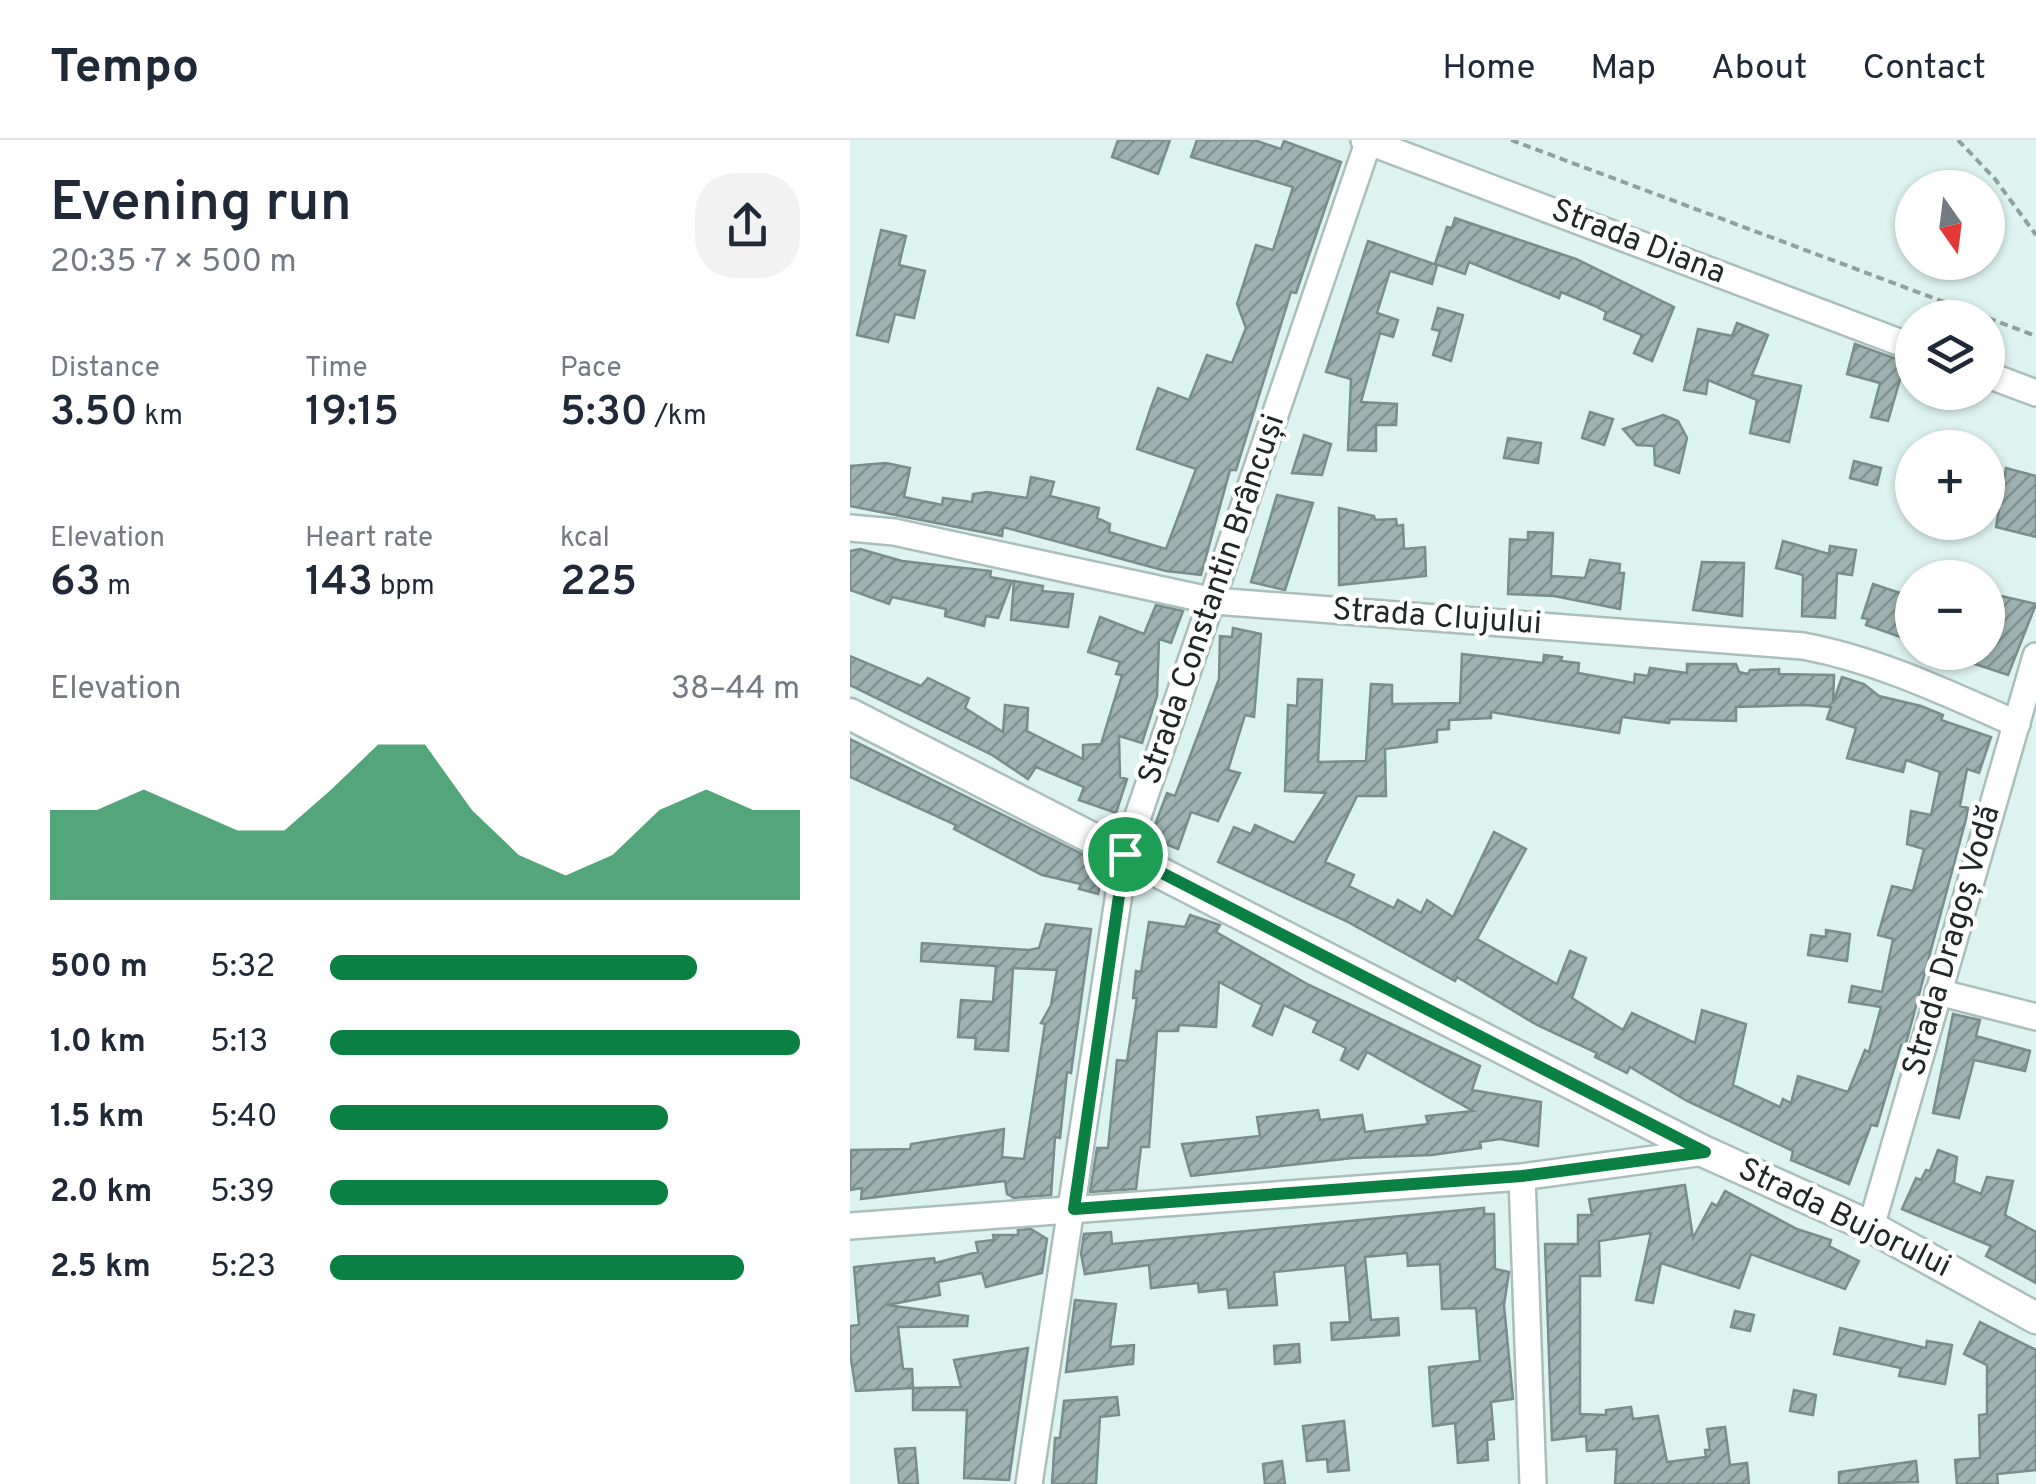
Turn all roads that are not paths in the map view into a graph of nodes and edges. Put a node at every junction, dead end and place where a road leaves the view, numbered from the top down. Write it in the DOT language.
graph roads {
  1 [pos="1367,141"];
  2 [pos="1895,340"];
  3 [pos="2005,381"];
  4 [pos="2036,393"];
  5 [pos="850,528"];
  6 [pos="1214,601"];
  7 [pos="2036,656"];
  8 [pos="850,714"];
  9 [pos="2017,724"];
  10 [pos="1125,854"];
  11 [pos="1938,992"];
  12 [pos="2036,1017"];
  13 [pos="1705,1152"];
  14 [pos="1522,1176"];
  15 [pos="1074,1209"];
  16 [pos="850,1226"];
  17 [pos="1871,1227"];
  18 [pos="2036,1318"];
  19 [pos="1029,1484"];
  20 [pos="1533,1484"];
  1 -- 2 [label="street, Strada Diana"];
  1 -- 6 [label="street, Strada Constantin Brâncuși"];
  3 -- 4 [label="street"];
  5 -- 6 [label="street, Strada Clujului"];
  6 -- 9 [label="street, Strada Clujului"];
  6 -- 10 [label="street, Strada Constantin Brâncuși"];
  7 -- 9 [label="street, Strada Dragoș Vodă"];
  8 -- 10 [label="street, Strada Bujorului"];
  9 -- 11 [label="street, Strada Dragoș Vodă"];
  10 -- 13 [label="street, Strada Bujorului"];
  10 -- 15 [label="street, Strada Constantin Brâncuși"];
  11 -- 12 [label="street"];
  11 -- 17 [label="street, Strada Dragoș Vodă"];
  13 -- 14 [label="street"];
  13 -- 17 [label="street, Strada Bujorului"];
  14 -- 15 [label="street"];
  14 -- 20 [label="street"];
  15 -- 16 [label="street"];
  15 -- 19 [label="street, Strada Constantin Brâncuși"];
  17 -- 18 [label="street, Strada Bujorului"];
}
